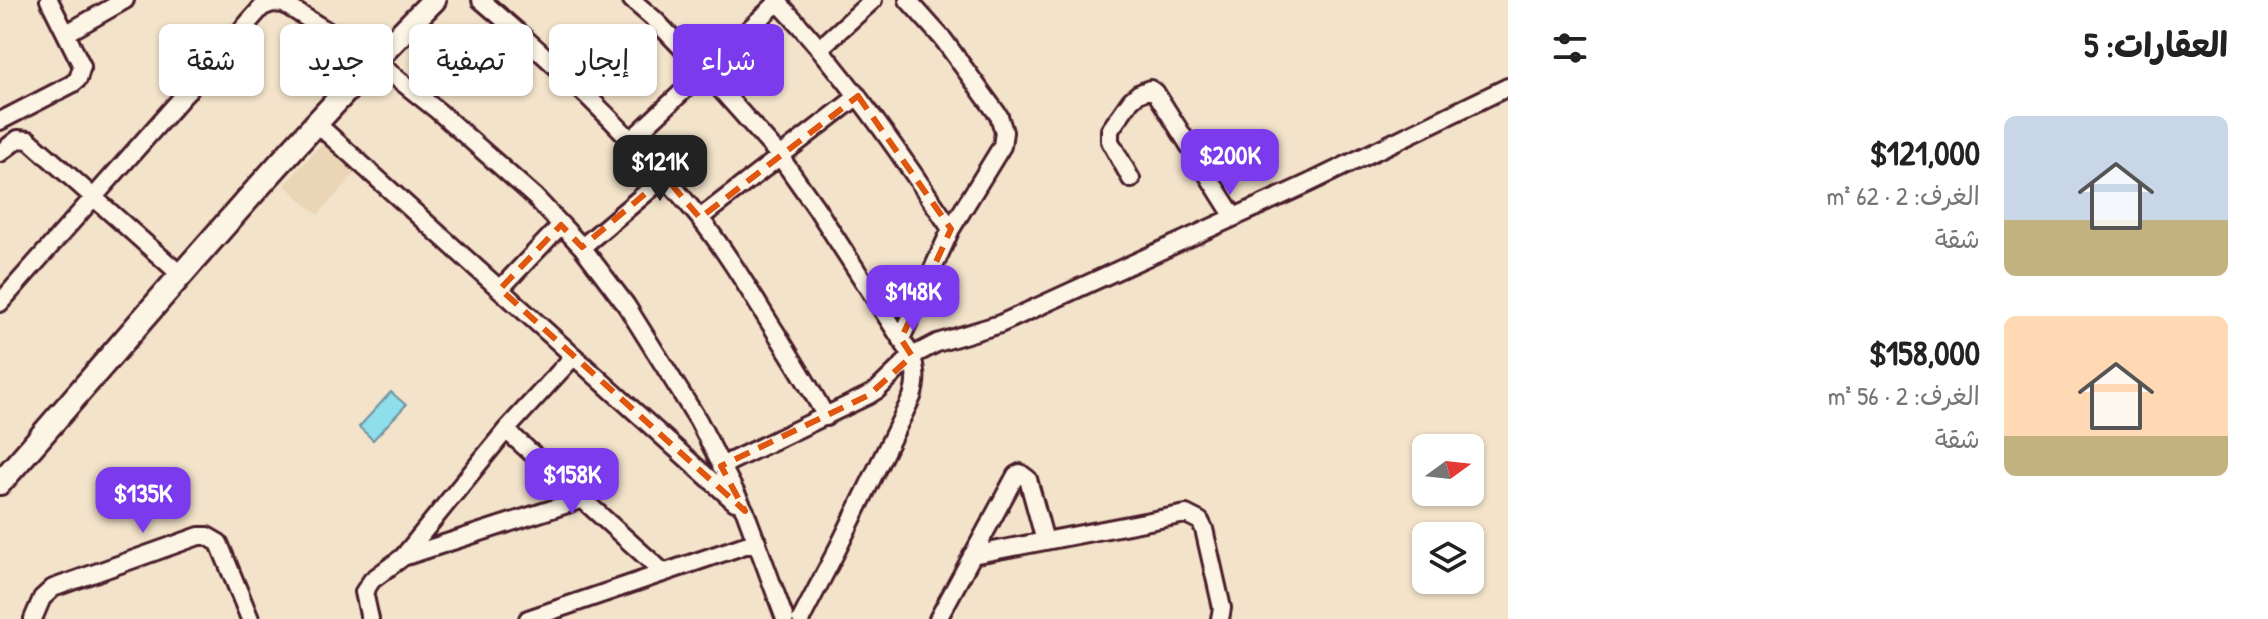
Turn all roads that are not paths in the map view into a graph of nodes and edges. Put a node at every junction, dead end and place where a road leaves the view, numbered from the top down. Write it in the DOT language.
graph roads {
  1 [pos="49,0"];
  2 [pos="125,0"];
  3 [pos="434,0"];
  4 [pos="481,0"];
  5 [pos="632,0"];
  6 [pos="873,0"];
  7 [pos="908,0"];
  8 [pos="777,1"];
  9 [pos="316,24"];
  10 [pos="754,24"];
  11 [pos="67,33"];
  12 [pos="673,39"];
  13 [pos="393,41"];
  14 [pos="820,48"];
  15 [pos="393,75"];
  16 [pos="1508,87"];
  17 [pos="341,96"];
  18 [pos="679,96"];
  19 [pos="726,96"];
  20 [pos="858,96"];
  21 [pos="0,121"];
  22 [pos="316,123"];
  23 [pos="632,139"];
  24 [pos="4,143"];
  25 [pos="779,155"];
  26 [pos="665,177"];
  27 [pos="1131,179"];
  28 [pos="96,197"];
  29 [pos="1234,217"];
  30 [pos="700,218"];
  31 [pos="561,225"];
  32 [pos="951,229"];
  33 [pos="582,247"];
  34 [pos="181,275"];
  35 [pos="500,289"];
  36 [pos="0,303"];
  37 [pos="901,339"];
  38 [pos="574,356"];
  39 [pos="912,356"];
  40 [pos="826,417"];
  41 [pos="506,430"];
  42 [pos="721,466"];
  43 [pos="0,483"];
  44 [pos="583,499"];
  45 [pos="745,511"];
  46 [pos="757,541"];
  47 [pos="1045,541"];
  48 [pos="972,555"];
  49 [pos="403,557"];
  50 [pos="664,573"];
  51 [pos="531,618"];
  52 [pos="33,619"];
  53 [pos="250,619"];
  54 [pos="370,619"];
  55 [pos="785,619"];
  56 [pos="801,619"];
  57 [pos="938,619"];
  58 [pos="1220,619"];
  1 -- 11 [label="street"];
  2 -- 11 [label="street"];
  3 -- 13 [label="street"];
  4 -- 23 [label="street"];
  5 -- 12 [label="street"];
  6 -- 14 [label="street"];
  7 -- 32 [label="street"];
  8 -- 10 [label="street"];
  8 -- 14 [label="street"];
  9 -- 28 [label="street"];
  11 -- 21 [label="street"];
  14 -- 20 [label="street"];
  15 -- 31 [label="street"];
  16 -- 29 [label="street"];
  17 -- 22 [label="street"];
  18 -- 23 [label="street"];
  19 -- 25 [label="street"];
  20 -- 25 [label="street"];
  20 -- 32 [label="street"];
  22 -- 34 [label="street"];
  22 -- 35 [label="street"];
  23 -- 26 [label="street"];
  24 -- 28 [label="street"];
  25 -- 30 [label="street"];
  25 -- 37 [label="street"];
  26 -- 30 [label="street"];
  26 -- 33 [label="street"];
  27 -- 29 [label="street"];
  28 -- 34 [label="street"];
  28 -- 36 [label="street"];
  29 -- 39 [label="street"];
  30 -- 40 [label="street"];
  31 -- 33 [label="street"];
  31 -- 35 [label="street"];
  32 -- 37 [label="street"];
  33 -- 42 [label="street"];
  34 -- 43 [label="street"];
  35 -- 38 [label="street"];
  37 -- 39 [label="street"];
  38 -- 41 [label="street"];
  38 -- 45 [label="street"];
  39 -- 40 [label="street"];
  39 -- 56 [label="street"];
  40 -- 42 [label="street"];
  41 -- 44 [label="street"];
  41 -- 49 [label="street"];
  42 -- 45 [label="street"];
  44 -- 49 [label="street"];
  44 -- 50 [label="street"];
  45 -- 46 [label="street"];
  46 -- 50 [label="street"];
  46 -- 55 [label="street"];
  47 -- 48 [label="street"];
  47 -- 48 [label="street"];
  47 -- 58 [label="street"];
  48 -- 57 [label="street"];
  49 -- 54 [label="street"];
  50 -- 51 [label="street"];
  52 -- 53 [label="street"];
}
